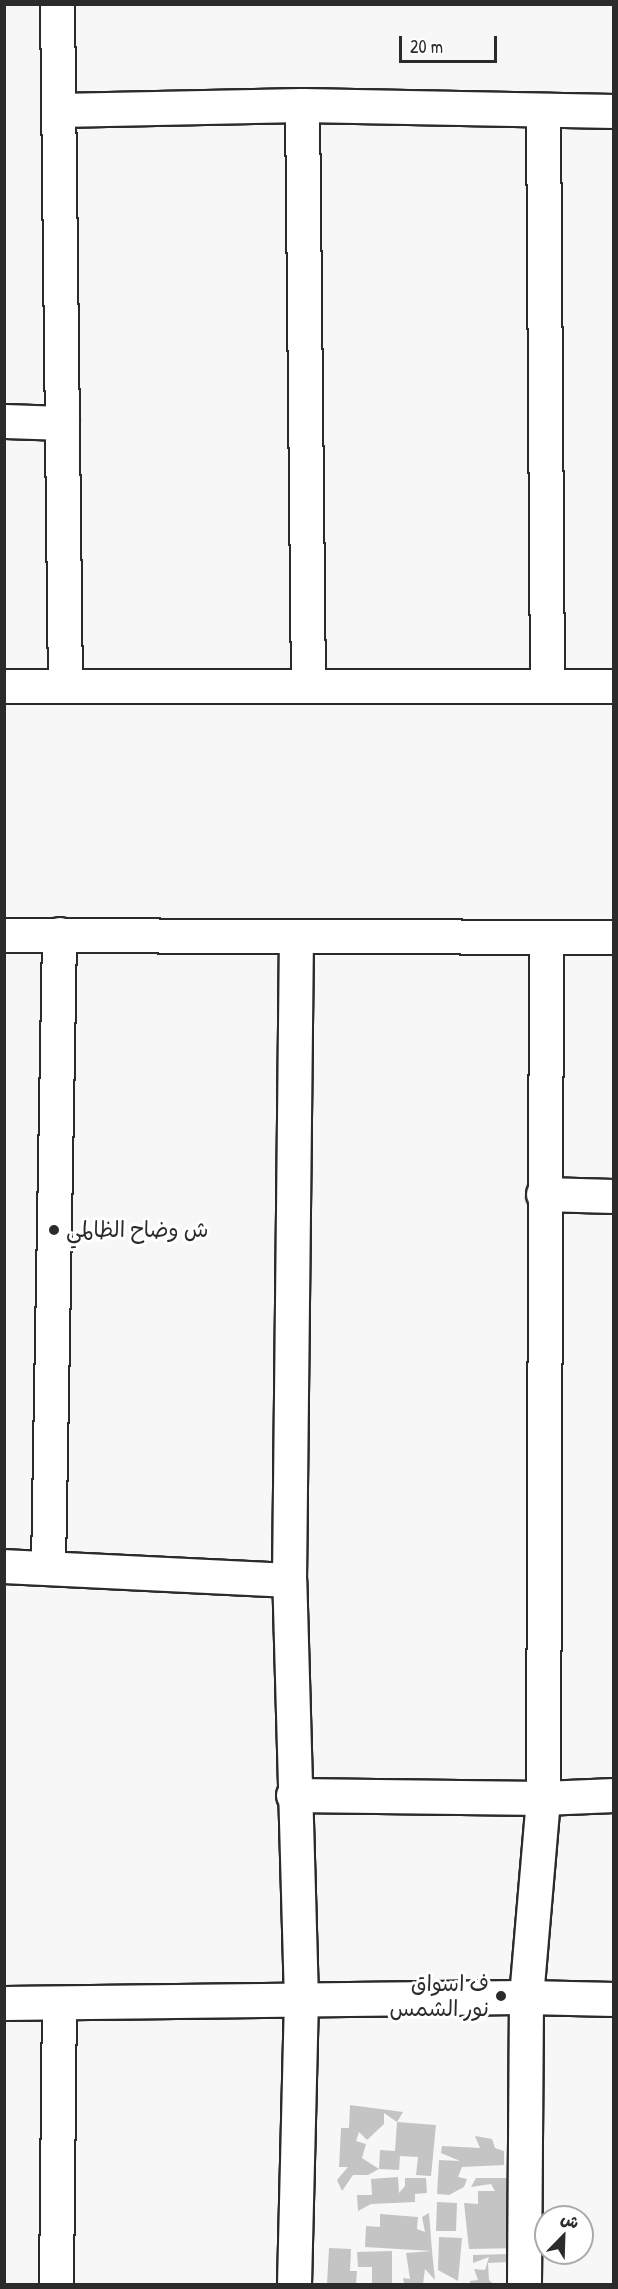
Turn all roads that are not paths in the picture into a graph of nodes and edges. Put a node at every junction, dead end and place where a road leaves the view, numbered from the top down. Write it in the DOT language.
graph roads {
  1 [pos="57,4"];
  2 [pos="302,105"];
  3 [pos="543,110"];
  4 [pos="58,111"];
  5 [pos="614,111"];
  6 [pos="4,421"];
  7 [pos="62,423"];
  8 [pos="4,686"];
  9 [pos="65,686"];
  10 [pos="308,686"];
  11 [pos="547,686"];
  12 [pos="614,686"];
  13 [pos="59,934"];
  14 [pos="4,935"];
  15 [pos="296,936"];
  16 [pos="614,937"];
  17 [pos="546,939"];
  18 [pos="543,1194"];
  19 [pos="614,1197"];
  20 [pos="4,1566"];
  21 [pos="48,1566"];
  22 [pos="289,1580"];
  23 [pos="294,1795"];
  24 [pos="614,1795"];
  25 [pos="543,1798"];
  26 [pos="526,1997"];
  27 [pos="301,2000"];
  28 [pos="614,2000"];
  29 [pos="4,2003"];
  30 [pos="59,2004"];
  31 [pos="56,2284"];
  32 [pos="294,2284"];
  33 [pos="524,2284"];
  1 -- 4 [label="street"];
  2 -- 3 [label="street"];
  2 -- 4 [label="street"];
  2 -- 10 [label="street"];
  3 -- 5 [label="street"];
  3 -- 11 [label="street"];
  4 -- 7 [label="street"];
  6 -- 7 [label="street"];
  7 -- 9 [label="street"];
  8 -- 9 [label="street"];
  9 -- 10 [label="street"];
  10 -- 11 [label="street"];
  11 -- 12 [label="street"];
  13 -- 14 [label="street"];
  13 -- 15 [label="street"];
  13 -- 21 [label="street"];
  15 -- 17 [label="street"];
  15 -- 22 [label="street"];
  16 -- 17 [label="street"];
  17 -- 18 [label="street"];
  18 -- 19 [label="street"];
  18 -- 25 [label="street"];
  20 -- 21 [label="street"];
  21 -- 22 [label="street"];
  22 -- 23 [label="street"];
  23 -- 25 [label="street"];
  23 -- 27 [label="street"];
  24 -- 25 [label="street"];
  25 -- 26 [label="street"];
  26 -- 27 [label="street"];
  26 -- 28 [label="street"];
  26 -- 33 [label="street"];
  27 -- 30 [label="street"];
  27 -- 32 [label="street"];
  29 -- 30 [label="street"];
  30 -- 31 [label="street"];
}
